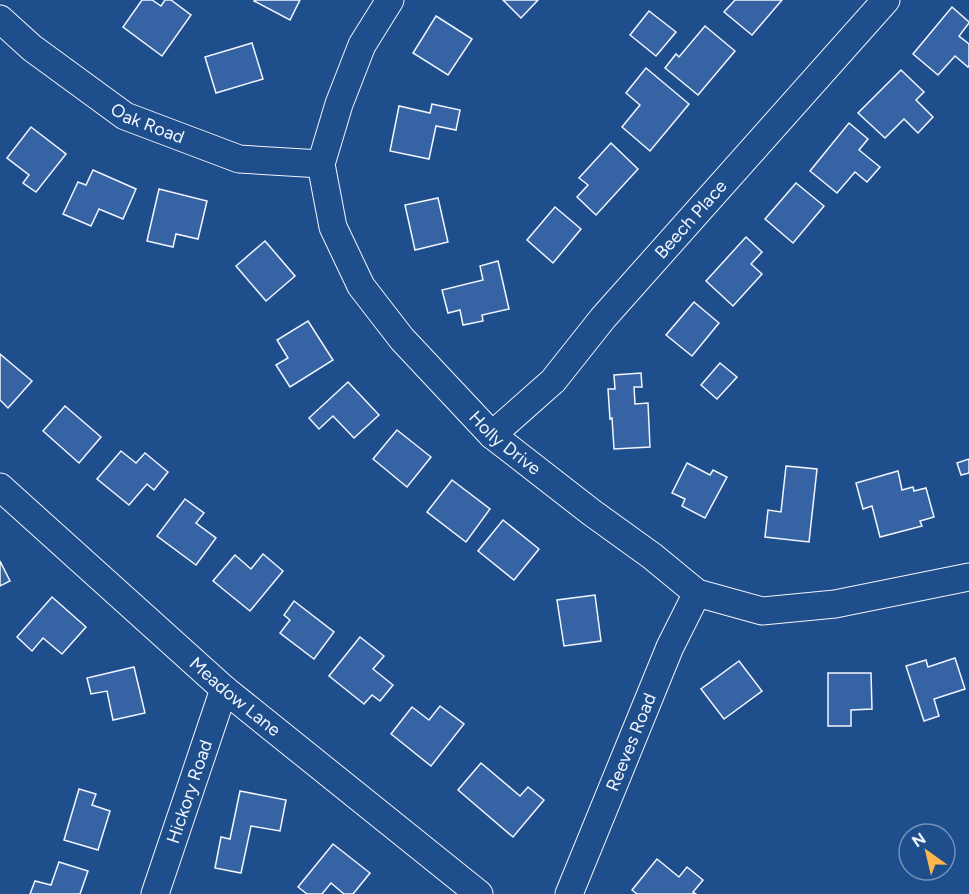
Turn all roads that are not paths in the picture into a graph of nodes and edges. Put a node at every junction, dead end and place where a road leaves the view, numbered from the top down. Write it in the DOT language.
graph roads {
  1 [pos="390,0"];
  2 [pos="886,0"];
  3 [pos="0,19"];
  4 [pos="321,164"];
  5 [pos="492,435"];
  6 [pos="0,487"];
  7 [pos="969,577"];
  8 [pos="697,593"];
  9 [pos="224,689"];
  10 [pos="155,894"];
  11 [pos="479,894"];
  12 [pos="569,894"];
  1 -- 4 [label="street, Holly Drive"];
  2 -- 5 [label="street, Beech Place"];
  3 -- 4 [label="street, Oak Road"];
  4 -- 5 [label="street, Holly Drive"];
  5 -- 8 [label="street, Holly Drive"];
  6 -- 9 [label="street, Meadow Lane"];
  7 -- 8 [label="street, Holly Drive"];
  8 -- 12 [label="street, Reeves Road"];
  9 -- 10 [label="street, Hickory Road"];
  9 -- 11 [label="street, Meadow Lane"];
}
